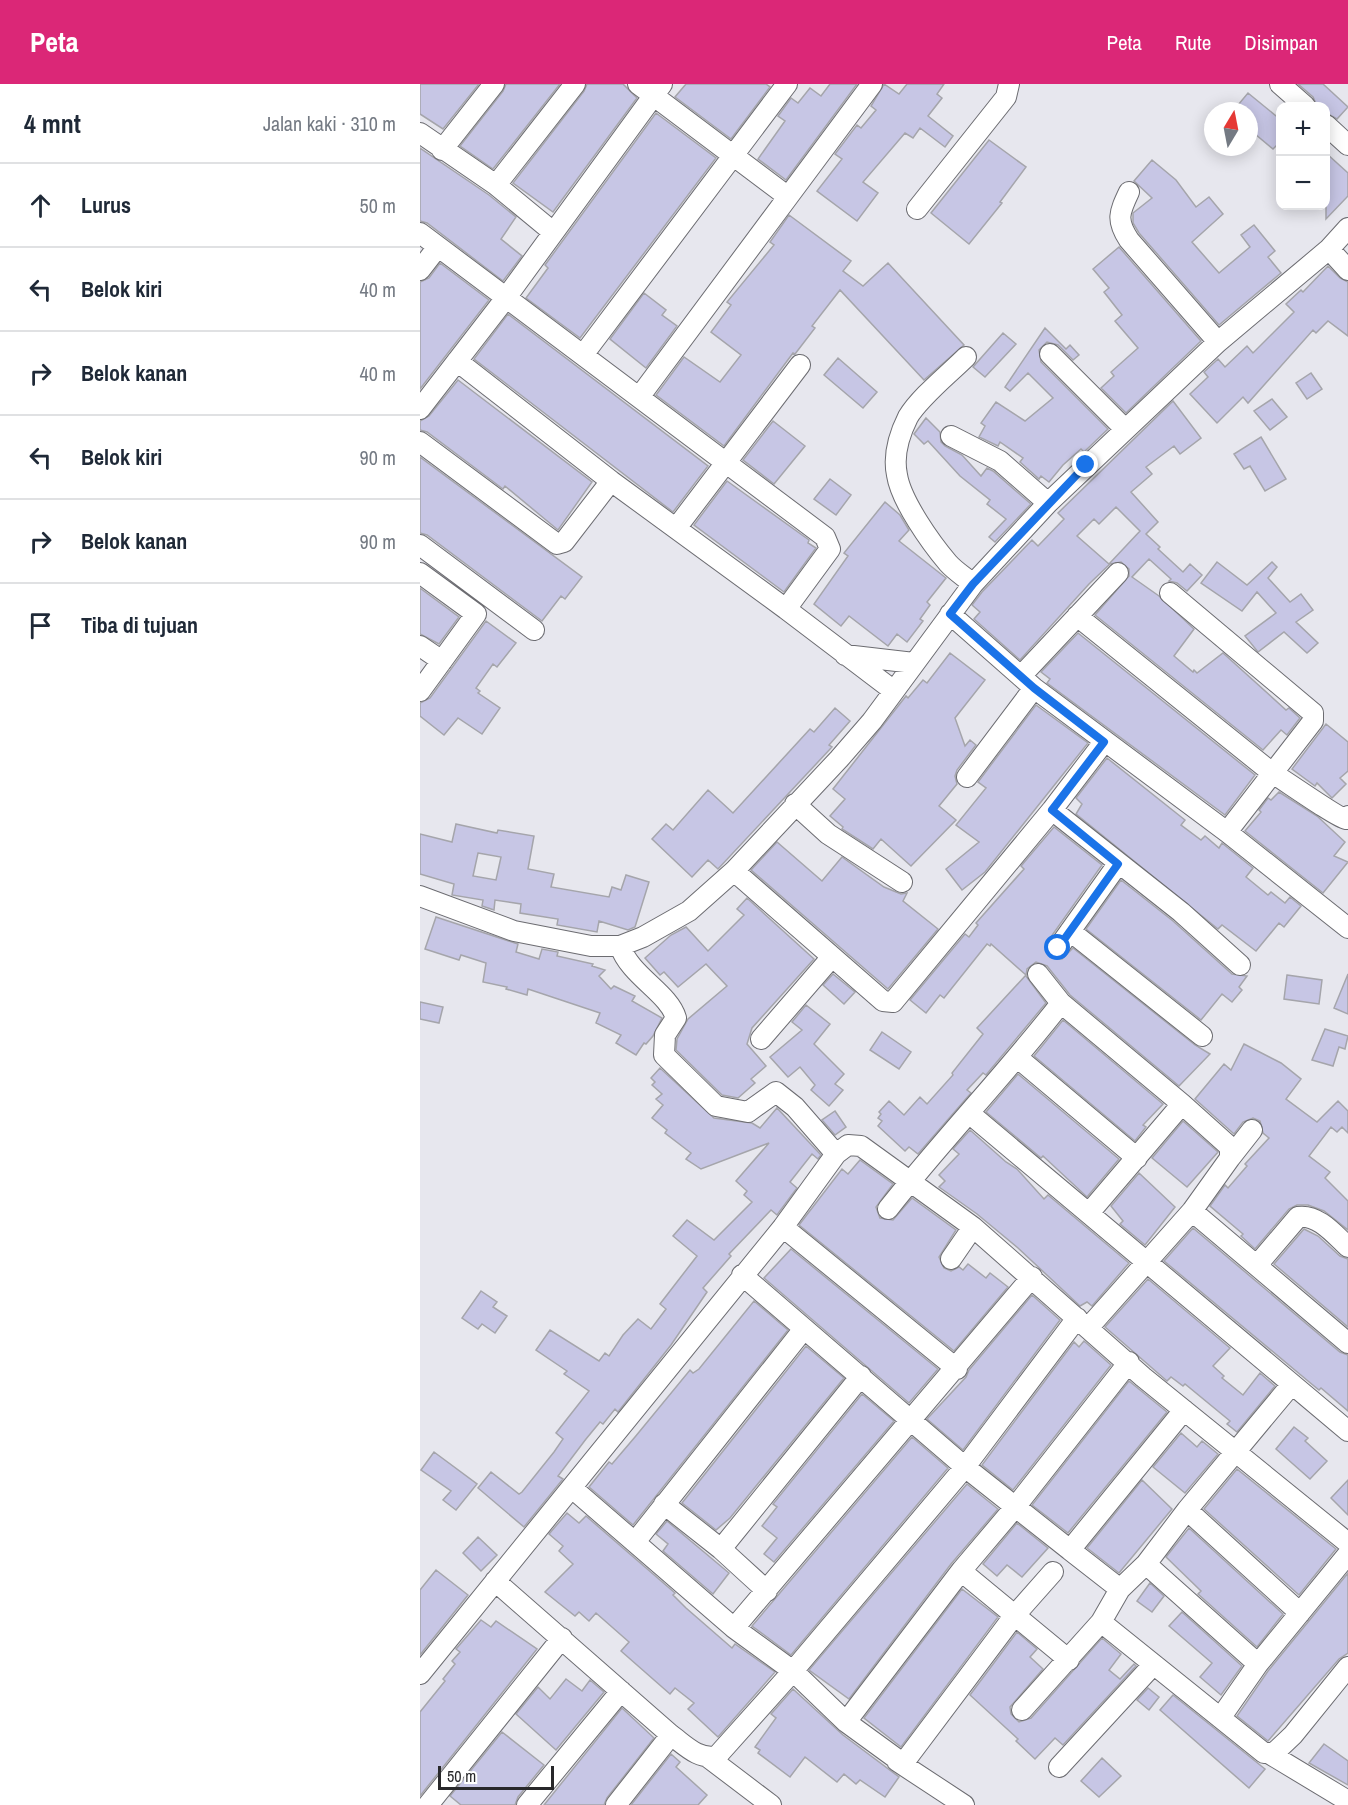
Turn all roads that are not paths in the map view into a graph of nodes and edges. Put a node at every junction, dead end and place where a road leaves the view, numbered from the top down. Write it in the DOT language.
graph roads {
  1 [pos="494,84"];
  2 [pos="575,84"];
  3 [pos="787,84"];
  4 [pos="872,84"];
  5 [pos="1009,84"];
  6 [pos="1280,84"];
  7 [pos="651,88"];
  8 [pos="1300,102"];
  9 [pos="1330,129"];
  10 [pos="420,133"];
  11 [pos="1348,146"];
  12 [pos="442,150"];
  13 [pos="734,155"];
  14 [pos="496,185"];
  15 [pos="1129,192"];
  16 [pos="787,196"];
  17 [pos="917,209"];
  18 [pos="1348,228"];
  19 [pos="553,232"];
  20 [pos="420,233"];
  21 [pos="437,248"];
  22 [pos="1329,249"];
  23 [pos="420,270"];
  24 [pos="1348,270"];
  25 [pos="505,299"];
  26 [pos="1218,342"];
  27 [pos="1050,354"];
  28 [pos="583,355"];
  29 [pos="966,357"];
  30 [pos="457,361"];
  31 [pos="800,365"];
  32 [pos="640,396"];
  33 [pos="420,409"];
  34 [pos="1125,429"];
  35 [pos="951,436"];
  36 [pos="420,442"];
  37 [pos="725,463"];
  38 [pos="611,481"];
  39 [pos="1048,503"];
  40 [pos="677,527"];
  41 [pos="420,545"];
  42 [pos="420,573"];
  43 [pos="1118,573"];
  44 [pos="973,584"];
  45 [pos="1170,593"];
  46 [pos="786,609"];
  47 [pos="950,614"];
  48 [pos="1077,616"];
  49 [pos="534,630"];
  50 [pos="420,646"];
  51 [pos="845,654"];
  52 [pos="442,661"];
  53 [pos="914,663"];
  54 [pos="1028,682"];
  55 [pos="420,691"];
  56 [pos="894,691"];
  57 [pos="1104,742"];
  58 [pos="1271,772"];
  59 [pos="967,777"];
  60 [pos="795,804"];
  61 [pos="1052,810"];
  62 [pos="1348,816"];
  63 [pos="1227,832"];
  64 [pos="1118,864"];
  65 [pos="734,871"];
  66 [pos="902,882"];
  67 [pos="420,896"];
  68 [pos="1348,928"];
  69 [pos="1070,931"];
  70 [pos="620,946"];
  71 [pos="1058,948"];
  72 [pos="831,958"];
  73 [pos="1240,965"];
  74 [pos="1038,974"];
  75 [pos="1061,1003"];
  76 [pos="1202,1036"];
  77 [pos="761,1039"];
  78 [pos="1018,1058"];
  79 [pos="1182,1104"];
  80 [pos="969,1113"];
  81 [pos="1252,1130"];
  82 [pos="836,1154"];
  83 [pos="1137,1158"];
  84 [pos="1230,1158"];
  85 [pos="910,1181"];
  86 [pos="888,1209"];
  87 [pos="1192,1211"];
  88 [pos="1089,1213"];
  89 [pos="783,1227"];
  90 [pos="974,1227"];
  91 [pos="1348,1247"];
  92 [pos="951,1259"];
  93 [pos="1146,1260"];
  94 [pos="1258,1264"];
  95 [pos="742,1275"];
  96 [pos="1032,1277"];
  97 [pos="1083,1323"];
  98 [pos="803,1330"];
  99 [pos="1348,1343"];
  100 [pos="1129,1362"];
  101 [pos="957,1369"];
  102 [pos="861,1376"];
  103 [pos="1292,1384"];
  104 [pos="1184,1410"];
  105 [pos="912,1422"];
  106 [pos="1348,1431"];
  107 [pos="1236,1454"];
  108 [pos="965,1467"];
  109 [pos="572,1488"];
  110 [pos="664,1504"];
  111 [pos="1016,1506"];
  112 [pos="1187,1510"];
  113 [pos="634,1542"];
  114 [pos="1348,1543"];
  115 [pos="721,1549"];
  116 [pos="1070,1550"];
  117 [pos="1348,1554"];
  118 [pos="1146,1564"];
  119 [pos="961,1571"];
  120 [pos="1053,1572"];
  121 [pos="495,1581"];
  122 [pos="1120,1588"];
  123 [pos="767,1591"];
  124 [pos="1300,1613"];
  125 [pos="1014,1616"];
  126 [pos="1101,1622"];
  127 [pos="734,1628"];
  128 [pos="562,1638"];
  129 [pos="1069,1660"];
  130 [pos="1258,1664"];
  131 [pos="1154,1665"];
  132 [pos="1348,1667"];
  133 [pos="793,1671"];
  134 [pos="420,1674"];
  135 [pos="621,1691"];
  136 [pos="1022,1710"];
  137 [pos="1221,1717"];
  138 [pos="846,1722"];
  139 [pos="671,1735"];
  140 [pos="1270,1754"];
  141 [pos="709,1758"];
  142 [pos="897,1761"];
  143 [pos="1059,1767"];
  144 [pos="1348,1801"];
  145 [pos="955,1803"];
  146 [pos="428,1805"];
  147 [pos="527,1805"];
  148 [pos="616,1805"];
  149 [pos="771,1805"];
  1 -- 12 [label="street"];
  2 -- 14 [label="street"];
  3 -- 13 [label="street"];
  4 -- 16 [label="street"];
  5 -- 17 [label="street"];
  6 -- 8 [label="street"];
  7 -- 13 [label="street"];
  7 -- 19 [label="street"];
  9 -- 11 [label="street"];
  10 -- 12 [label="street"];
  12 -- 14 [label="street"];
  13 -- 16 [label="street"];
  13 -- 28 [label="street"];
  14 -- 19 [label="street"];
  15 -- 26 [label="street"];
  16 -- 32 [label="street"];
  18 -- 22 [label="street"];
  19 -- 25 [label="street"];
  20 -- 21 [label="street"];
  21 -- 23 [label="street"];
  21 -- 25 [label="street"];
  22 -- 24 [label="street"];
  22 -- 26 [label="street"];
  25 -- 28 [label="street"];
  25 -- 30 [label="street"];
  26 -- 34 [label="street"];
  27 -- 34 [label="street"];
  28 -- 32 [label="street"];
  29 -- 44 [label="street"];
  30 -- 33 [label="street"];
  30 -- 38 [label="street"];
  31 -- 37 [label="street"];
  32 -- 37 [label="street"];
  34 -- 39 [label="street"];
  35 -- 39 [label="street"];
  36 -- 38 [label="street"];
  37 -- 40 [label="street"];
  37 -- 46 [label="street"];
  38 -- 40 [label="street"];
  39 -- 44 [label="street"];
  40 -- 46 [label="street"];
  41 -- 49 [label="street"];
  42 -- 52 [label="street"];
  43 -- 48 [label="street"];
  44 -- 47 [label="street"];
  45 -- 58 [label="street"];
  46 -- 51 [label="street"];
  47 -- 53 [label="street"];
  47 -- 54 [label="street"];
  48 -- 54 [label="street"];
  48 -- 58 [label="street"];
  50 -- 52 [label="street"];
  51 -- 53 [label="street"];
  51 -- 56 [label="street"];
  52 -- 55 [label="street"];
  53 -- 56 [label="street"];
  54 -- 57 [label="street"];
  54 -- 59 [label="street"];
  56 -- 60 [label="street"];
  57 -- 61 [label="street"];
  57 -- 63 [label="street"];
  58 -- 62 [label="street"];
  58 -- 63 [label="street"];
  60 -- 65 [label="street"];
  60 -- 66 [label="street"];
  61 -- 64 [label="street"];
  61 -- 72 [label="street"];
  63 -- 68 [label="street"];
  64 -- 69 [label="street"];
  64 -- 73 [label="street"];
  65 -- 70 [label="street"];
  65 -- 72 [label="street"];
  67 -- 70 [label="street"];
  69 -- 71 [label="street"];
  69 -- 76 [label="street"];
  70 -- 82 [label="street"];
  72 -- 77 [label="street"];
  74 -- 75 [label="street"];
  75 -- 78 [label="street"];
  75 -- 79 [label="street"];
  78 -- 80 [label="street"];
  78 -- 83 [label="street"];
  79 -- 83 [label="street"];
  79 -- 84 [label="street"];
  80 -- 85 [label="street"];
  80 -- 88 [label="street"];
  81 -- 84 [label="street"];
  82 -- 85 [label="street"];
  82 -- 89 [label="street"];
  83 -- 88 [label="street"];
  84 -- 87 [label="street"];
  85 -- 86 [label="street"];
  85 -- 90 [label="street"];
  87 -- 93 [label="street"];
  87 -- 94 [label="street"];
  88 -- 93 [label="street"];
  89 -- 95 [label="street"];
  89 -- 101 [label="street"];
  90 -- 92 [label="street"];
  90 -- 96 [label="street"];
  91 -- 94 [label="street"];
  93 -- 97 [label="street"];
  93 -- 103 [label="street"];
  94 -- 99 [label="street"];
  95 -- 98 [label="street"];
  95 -- 109 [label="street"];
  96 -- 97 [label="street"];
  96 -- 101 [label="street"];
  97 -- 100 [label="street"];
  97 -- 108 [label="street"];
  98 -- 102 [label="street"];
  98 -- 110 [label="street"];
  100 -- 104 [label="street"];
  100 -- 111 [label="street"];
  101 -- 105 [label="street"];
  102 -- 105 [label="street"];
  102 -- 115 [label="street"];
  103 -- 106 [label="street"];
  103 -- 107 [label="street"];
  104 -- 107 [label="street"];
  104 -- 116 [label="street"];
  105 -- 108 [label="street"];
  105 -- 123 [label="street"];
  107 -- 112 [label="street"];
  107 -- 114 [label="street"];
  108 -- 111 [label="street"];
  108 -- 133 [label="street"];
  109 -- 113 [label="street"];
  109 -- 121 [label="street"];
  110 -- 113 [label="street"];
  110 -- 115 [label="street"];
  111 -- 116 [label="street"];
  111 -- 119 [label="street"];
  112 -- 118 [label="street"];
  112 -- 124 [label="street"];
  113 -- 127 [label="street"];
  115 -- 123 [label="street"];
  116 -- 122 [label="street"];
  117 -- 124 [label="street"];
  118 -- 122 [label="street"];
  118 -- 130 [label="street"];
  119 -- 125 [label="street"];
  119 -- 138 [label="street"];
  120 -- 125 [label="street"];
  121 -- 128 [label="street"];
  121 -- 134 [label="street"];
  122 -- 126 [label="street"];
  123 -- 127 [label="street"];
  124 -- 130 [label="street"];
  125 -- 129 [label="street"];
  125 -- 142 [label="street"];
  126 -- 129 [label="street"];
  126 -- 131 [label="street"];
  127 -- 133 [label="street"];
  128 -- 135 [label="street"];
  128 -- 146 [label="street"];
  129 -- 136 [label="street"];
  130 -- 137 [label="street"];
  131 -- 137 [label="street"];
  131 -- 143 [label="street"];
  132 -- 140 [label="street"];
  133 -- 138 [label="street"];
  133 -- 141 [label="street"];
  135 -- 139 [label="street"];
  135 -- 147 [label="street"];
  137 -- 140 [label="street"];
  138 -- 142 [label="street"];
  139 -- 141 [label="street"];
  139 -- 148 [label="street"];
  140 -- 144 [label="street"];
  141 -- 149 [label="street"];
  142 -- 145 [label="street"];
}
